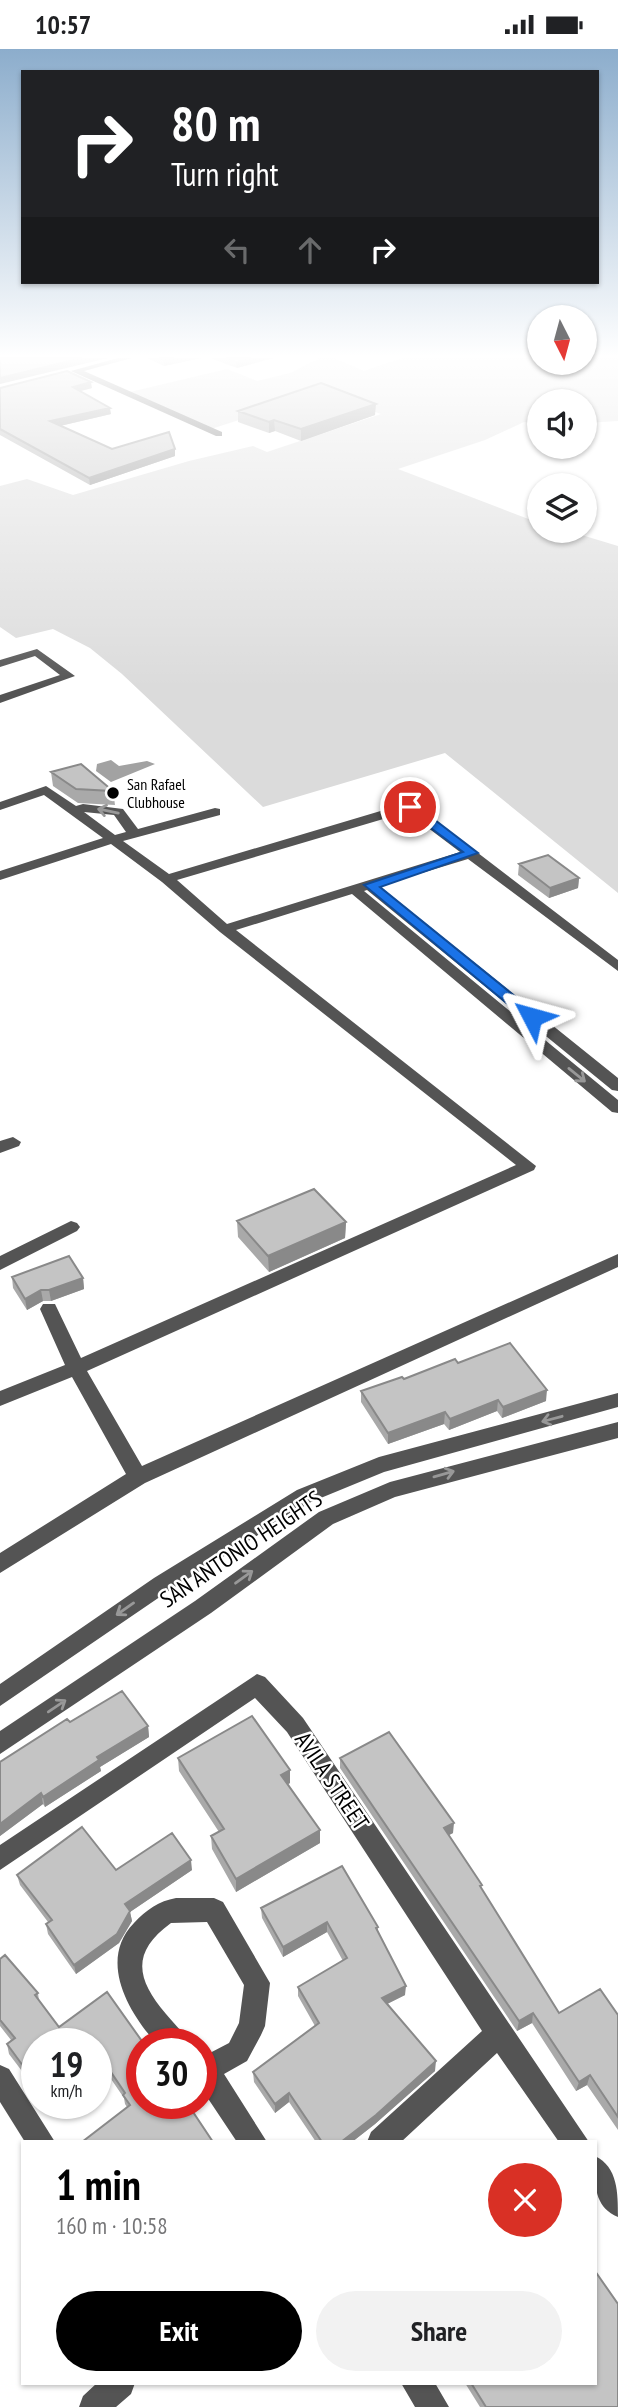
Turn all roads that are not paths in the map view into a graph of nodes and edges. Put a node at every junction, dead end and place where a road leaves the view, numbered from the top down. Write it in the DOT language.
graph roads {
  1 [pos="0,664"];
  2 [pos="0,699"];
  3 [pos="0,806"];
  4 [pos="72,811"];
  5 [pos="215,812"];
  6 [pos="135,834"];
  7 [pos="112,840"];
  8 [pos="472,853"];
  9 [pos="0,876"];
  10 [pos="167,879"];
  11 [pos="363,888"];
  12 [pos="225,929"];
  13 [pos="618,967"];
  14 [pos="618,1086"];
  15 [pos="618,1108"];
  16 [pos="71,1227"];
  17 [pos="618,1261"];
  18 [pos="0,1264"];
  19 [pos="49,1309"];
  20 [pos="76,1368"];
  21 [pos="0,1399"];
  22 [pos="618,1400"];
  23 [pos="618,1430"];
  24 [pos="138,1477"];
  25 [pos="0,1564"];
  26 [pos="0,1696"];
  27 [pos="0,1744"];
  28 [pos="0,1859"];
  29 [pos="159,2028"];
  30 [pos="499,2033"];
  31 [pos="217,2062"];
  32 [pos="0,2078"];
  33 [pos="217,2089"];
  34 [pos="40,2140"];
  35 [pos="252,2140"];
  36 [pos="383,2140"];
  37 [pos="574,2140"];
  38 [pos="597,2173"];
  39 [pos="618,2203"];
  40 [pos="118,2385"];
  41 [pos="417,2385"];
  42 [pos="94,2407"];
  43 [pos="433,2407"];
  1 -- 2 [label="street"];
  3 -- 4 [label="street"];
  6 -- 4 [label="street, one-way"];
  4 -- 7 [label="street"];
  5 -- 6 [label="street"];
  6 -- 7 [label="street"];
  7 -- 9 [label="street"];
  7 -- 10 [label="street"];
  8 -- 10 [label="street"];
  8 -- 11 [label="street"];
  8 -- 13 [label="street"];
  10 -- 12 [label="street"];
  11 -- 12 [label="street"];
  11 -- 14 [label="street"];
  11 -- 15 [label="street, one-way"];
  12 -- 20 [label="street"];
  16 -- 18 [label="street"];
  17 -- 24 [label="street"];
  19 -- 20 [label="street"];
  20 -- 21 [label="street"];
  20 -- 24 [label="street"];
  22 -- 26 [label="street, SAN ANTONIO HEIGHTS, one-way"];
  27 -- 23 [label="street, SAN ANTONIO HEIGHTS, one-way"];
  24 -- 25 [label="street"];
  28 -- 30 [label="street, AVILA STREET"];
  29 -- 31 [label="street"];
  30 -- 36 [label="street"];
  30 -- 37 [label="street, AVILA STREET"];
  32 -- 34 [label="street"];
  33 -- 35 [label="street"];
  38 -- 39 [label="street"];
  40 -- 42 [label="street"];
  41 -- 43 [label="street"];
}
